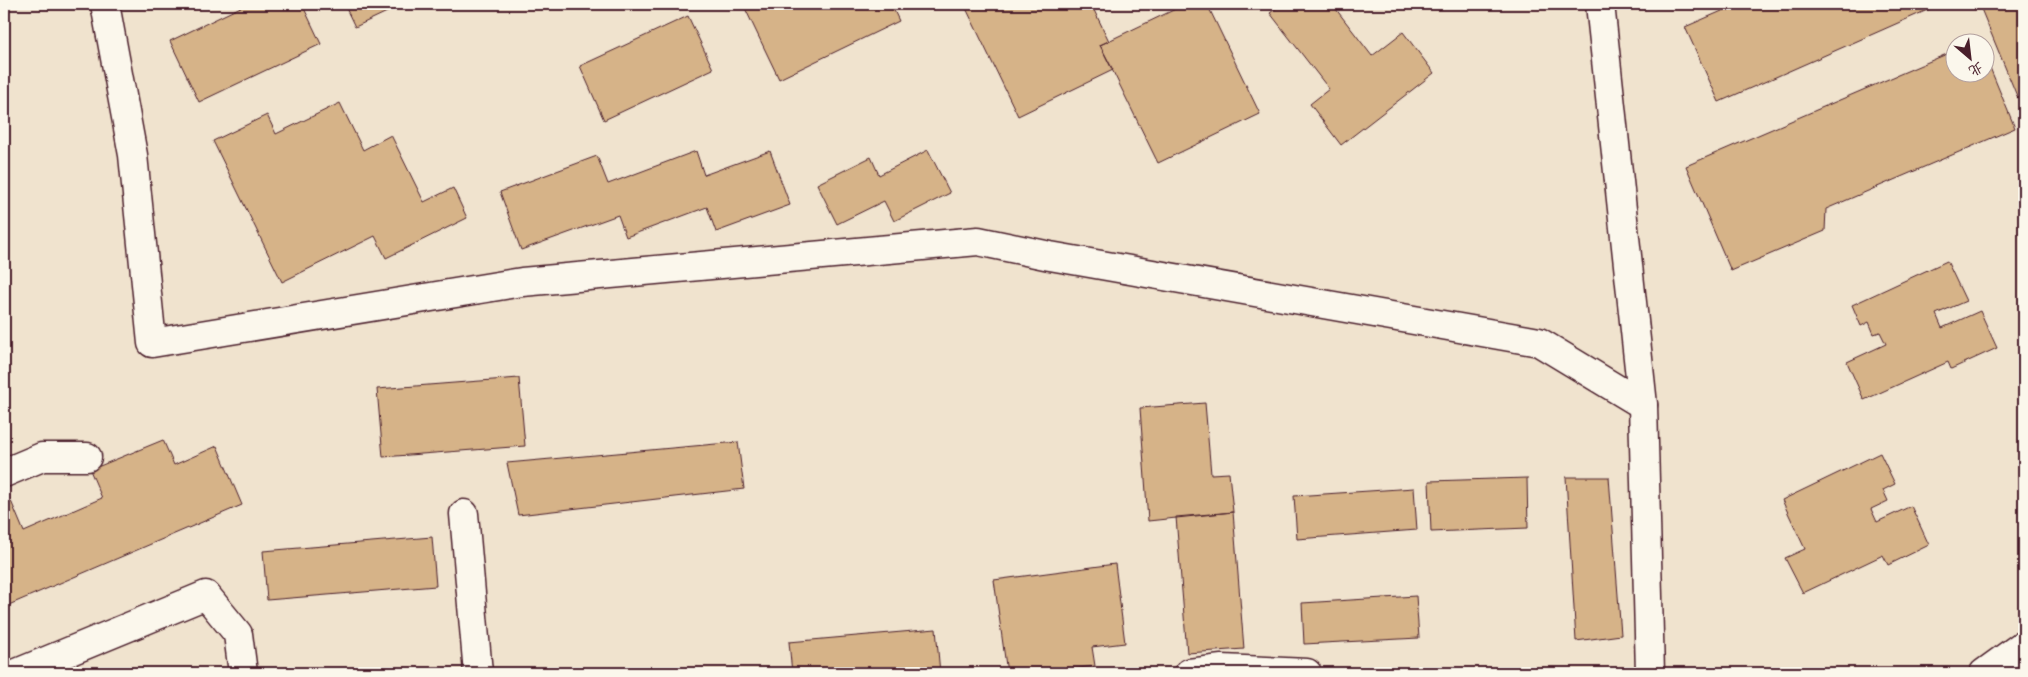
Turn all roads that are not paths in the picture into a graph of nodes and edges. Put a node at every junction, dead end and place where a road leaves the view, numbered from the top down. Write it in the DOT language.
graph roads {
  1 [pos="105,4"];
  2 [pos="1600,4"];
  3 [pos="1643,405"];
  4 [pos="87,457"];
  5 [pos="4,473"];
  6 [pos="464,514"];
  7 [pos="2024,644"];
  8 [pos="17,673"];
  9 [pos="243,673"];
  10 [pos="478,673"];
  11 [pos="1189,673"];
  12 [pos="1307,673"];
  13 [pos="1650,673"];
  14 [pos="1984,673"];
  1 -- 3 [label="street"];
  2 -- 3 [label="street"];
  3 -- 13 [label="street"];
  4 -- 5 [label="street"];
  6 -- 10 [label="street"];
  7 -- 14 [label="street"];
  8 -- 9 [label="street"];
  11 -- 12 [label="street"];
}
